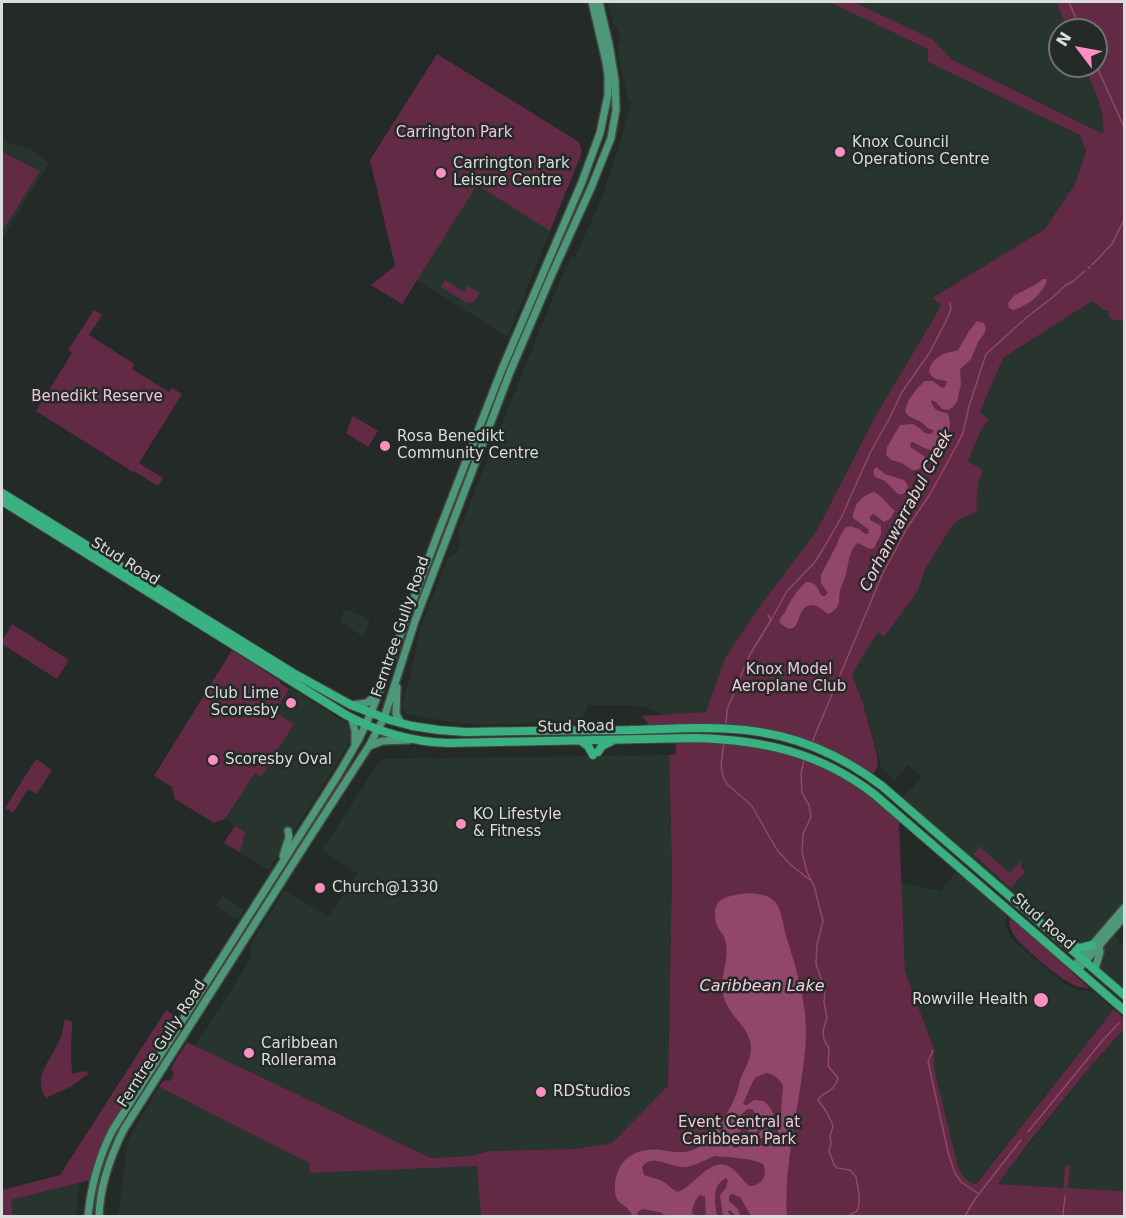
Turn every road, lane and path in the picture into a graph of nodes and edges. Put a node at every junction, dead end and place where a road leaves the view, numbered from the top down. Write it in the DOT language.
graph roads {
  1 [pos="592,2"];
  2 [pos="599,2"];
  3 [pos="603,36"];
  4 [pos="602,123"];
  5 [pos="613,128"];
  6 [pos="492,420"];
  7 [pos="478,432"];
  8 [pos="2,493"];
  9 [pos="2,501"];
  10 [pos="66,537"];
  11 [pos="436,538"];
  12 [pos="445,542"];
  13 [pos="291,676"];
  14 [pos="397,679"];
  15 [pos="380,690"];
  16 [pos="351,705"];
  17 [pos="371,713"];
  18 [pos="384,718"];
  19 [pos="352,719"];
  20 [pos="401,723"];
  21 [pos="366,725"];
  22 [pos="379,730"];
  23 [pos="493,731"];
  24 [pos="414,740"];
  25 [pos="615,740"];
  26 [pos="580,741"];
  27 [pos="496,742"];
  28 [pos="369,746"];
  29 [pos="354,747"];
  30 [pos="288,831"];
  31 [pos="278,870"];
  32 [pos="1125,908"];
  33 [pos="1125,917"];
  34 [pos="1066,945"];
  35 [pos="1096,945"];
  36 [pos="1083,959"];
  37 [pos="1076,968"];
  38 [pos="1095,969"];
  39 [pos="1125,996"];
  40 [pos="1125,1010"];
  41 [pos="88,1216"];
  42 [pos="99,1216"];
  1 -- 3 [label="main road, Ferntree Gully Road"];
  2 -- 3 [label="main road, Ferntree Gully Road"];
  3 -- 4 [label="main road, Ferntree Gully Road"];
  3 -- 5 [label="main road, Ferntree Gully Road"];
  4 -- 5 [label="main road"];
  4 -- 7 [label="main road, Ferntree Gully Road"];
  5 -- 6 [label="main road, Ferntree Gully Road"];
  6 -- 7 [label="main road"];
  6 -- 12 [label="main road, Ferntree Gully Road"];
  7 -- 11 [label="main road, Ferntree Gully Road"];
  8 -- 10 [label="highway, Stud Road"];
  9 -- 10 [label="highway, Stud Road"];
  10 -- 13 [label="highway, Stud Road"];
  11 -- 12 [label="main road"];
  11 -- 15 [label="main road, Ferntree Gully Road"];
  12 -- 14 [label="main road, Ferntree Gully Road"];
  13 -- 16 [label="highway, Stud Road"];
  13 -- 19 [label="highway, Stud Road"];
  14 -- 18 [label="main road, Ferntree Gully Road"];
  14 -- 20 [label="main road"];
  15 -- 16 [label="main road"];
  15 -- 17 [label="main road, Ferntree Gully Road"];
  16 -- 17 [label="highway, Stud Road"];
  17 -- 18 [label="highway, Stud Road"];
  17 -- 21 [label="main road, Ferntree Gully Road"];
  18 -- 20 [label="highway, Stud Road"];
  18 -- 22 [label="main road, Ferntree Gully Road"];
  19 -- 21 [label="highway, Stud Road"];
  19 -- 29 [label="main road"];
  20 -- 23 [label="highway, Stud Road"];
  21 -- 22 [label="highway, Stud Road"];
  21 -- 29 [label="main road, Ferntree Gully Road"];
  22 -- 24 [label="highway, Stud Road"];
  22 -- 28 [label="main road, Ferntree Gully Road"];
  23 -- 27 [label="highway"];
  23 -- 34 [label="highway, Stud Road"];
  24 -- 27 [label="highway, Stud Road"];
  24 -- 28 [label="main road"];
  25 -- 26 [label="highway, Stud Road"];
  25 -- 26 [label="highway"];
  25 -- 37 [label="highway, Stud Road"];
  26 -- 27 [label="highway, Stud Road"];
  28 -- 42 [label="main road, Ferntree Gully Road"];
  29 -- 31 [label="main road, Ferntree Gully Road"];
  30 -- 31 [label="main road"];
  31 -- 41 [label="main road, Ferntree Gully Road"];
  32 -- 35 [label="main road"];
  33 -- 35 [label="main road"];
  34 -- 35 [label="highway"];
  34 -- 36 [label="highway, Stud Road"];
  35 -- 36 [label="main road"];
  35 -- 38 [label="main road"];
  36 -- 37 [label="main road"];
  36 -- 38 [label="highway, Stud Road"];
  37 -- 40 [label="highway, Stud Road"];
  38 -- 39 [label="highway, Stud Road"];
}
